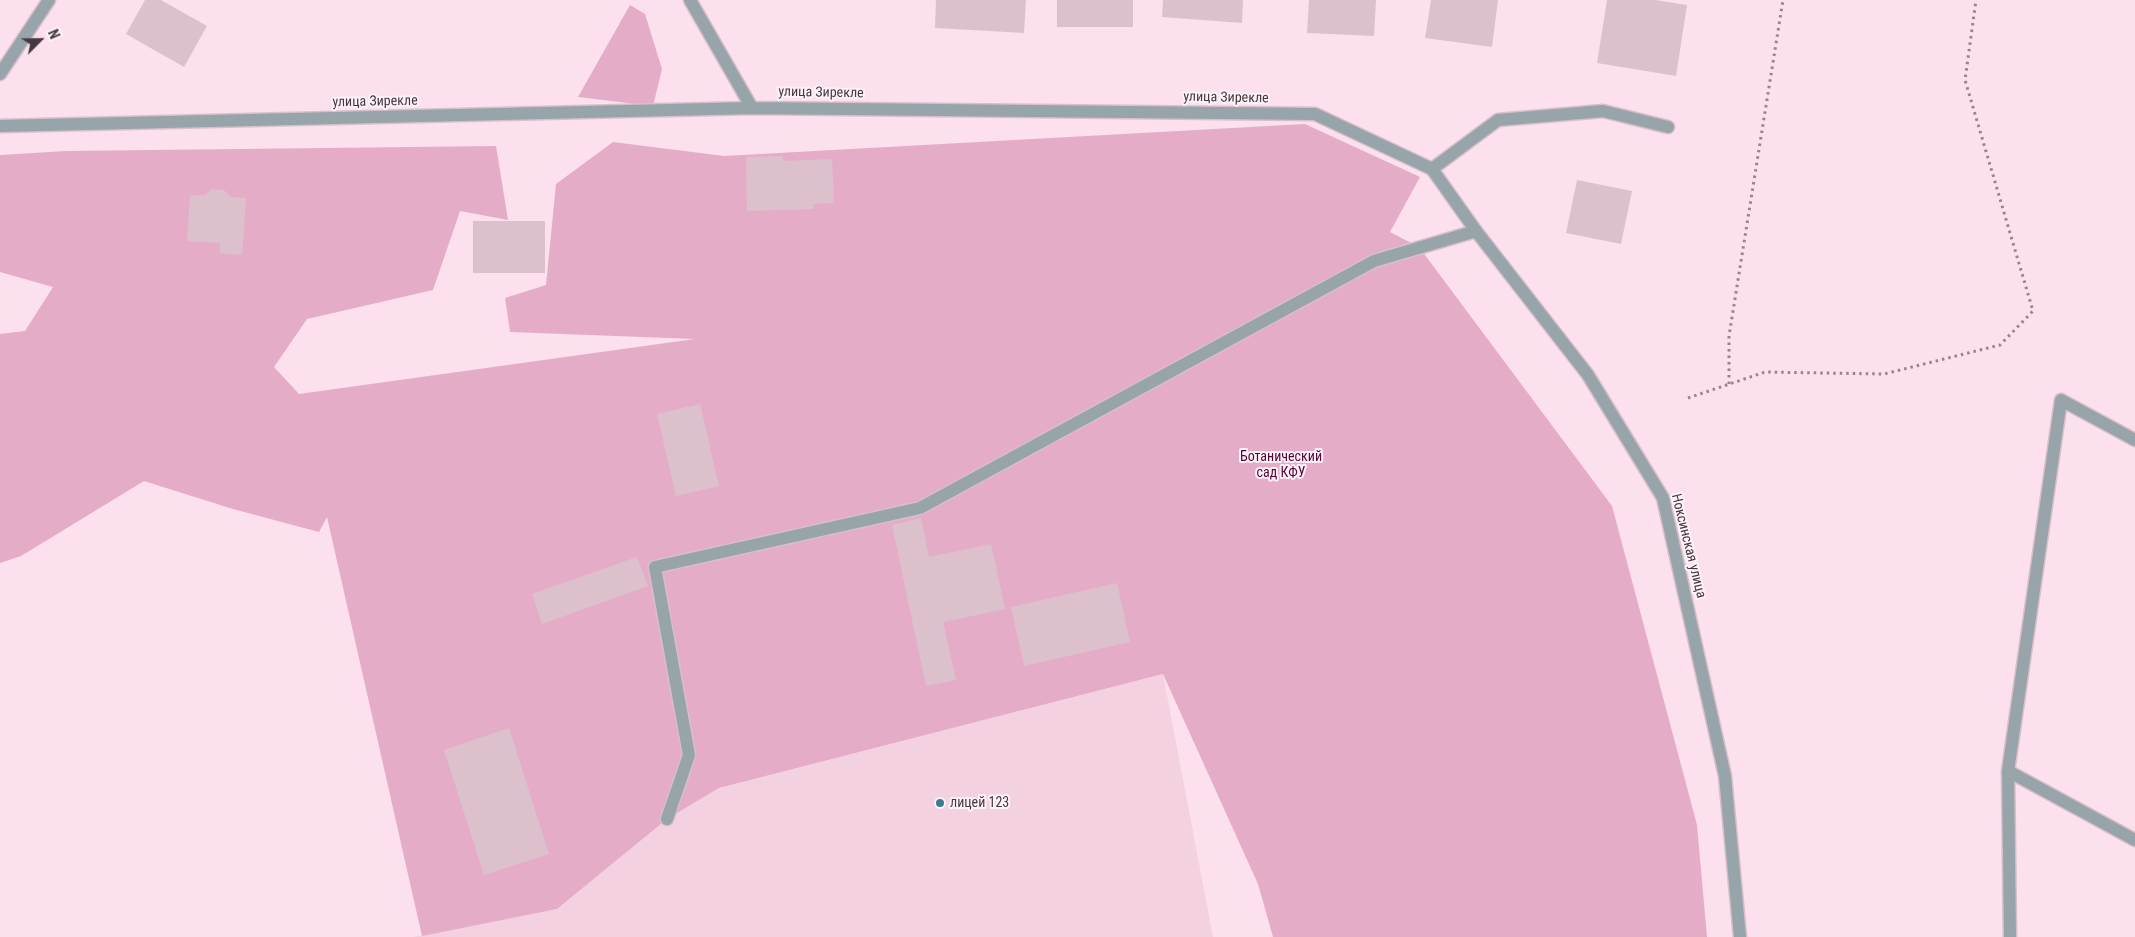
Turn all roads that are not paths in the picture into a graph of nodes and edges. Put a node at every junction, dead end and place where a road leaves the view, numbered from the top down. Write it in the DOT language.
graph roads {
  1 [pos="49,0"];
  2 [pos="690,0"];
  3 [pos="0,74"];
  4 [pos="752,108"];
  5 [pos="0,126"];
  6 [pos="1668,127"];
  7 [pos="1432,170"];
  8 [pos="1476,231"];
  9 [pos="2135,440"];
  10 [pos="2008,772"];
  11 [pos="668,819"];
  12 [pos="2135,840"];
  13 [pos="1740,937"];
  14 [pos="2010,937"];
  1 -- 3 [label="street"];
  2 -- 4 [label="street"];
  4 -- 5 [label="street, улица Зирекле"];
  4 -- 7 [label="street, улица Зирекле"];
  6 -- 7 [label="street"];
  7 -- 8 [label="street, Ноксинская улица"];
  8 -- 11 [label="street"];
  8 -- 13 [label="street, Ноксинская улица"];
  9 -- 10 [label="street"];
  10 -- 12 [label="street"];
  10 -- 14 [label="street"];
}
